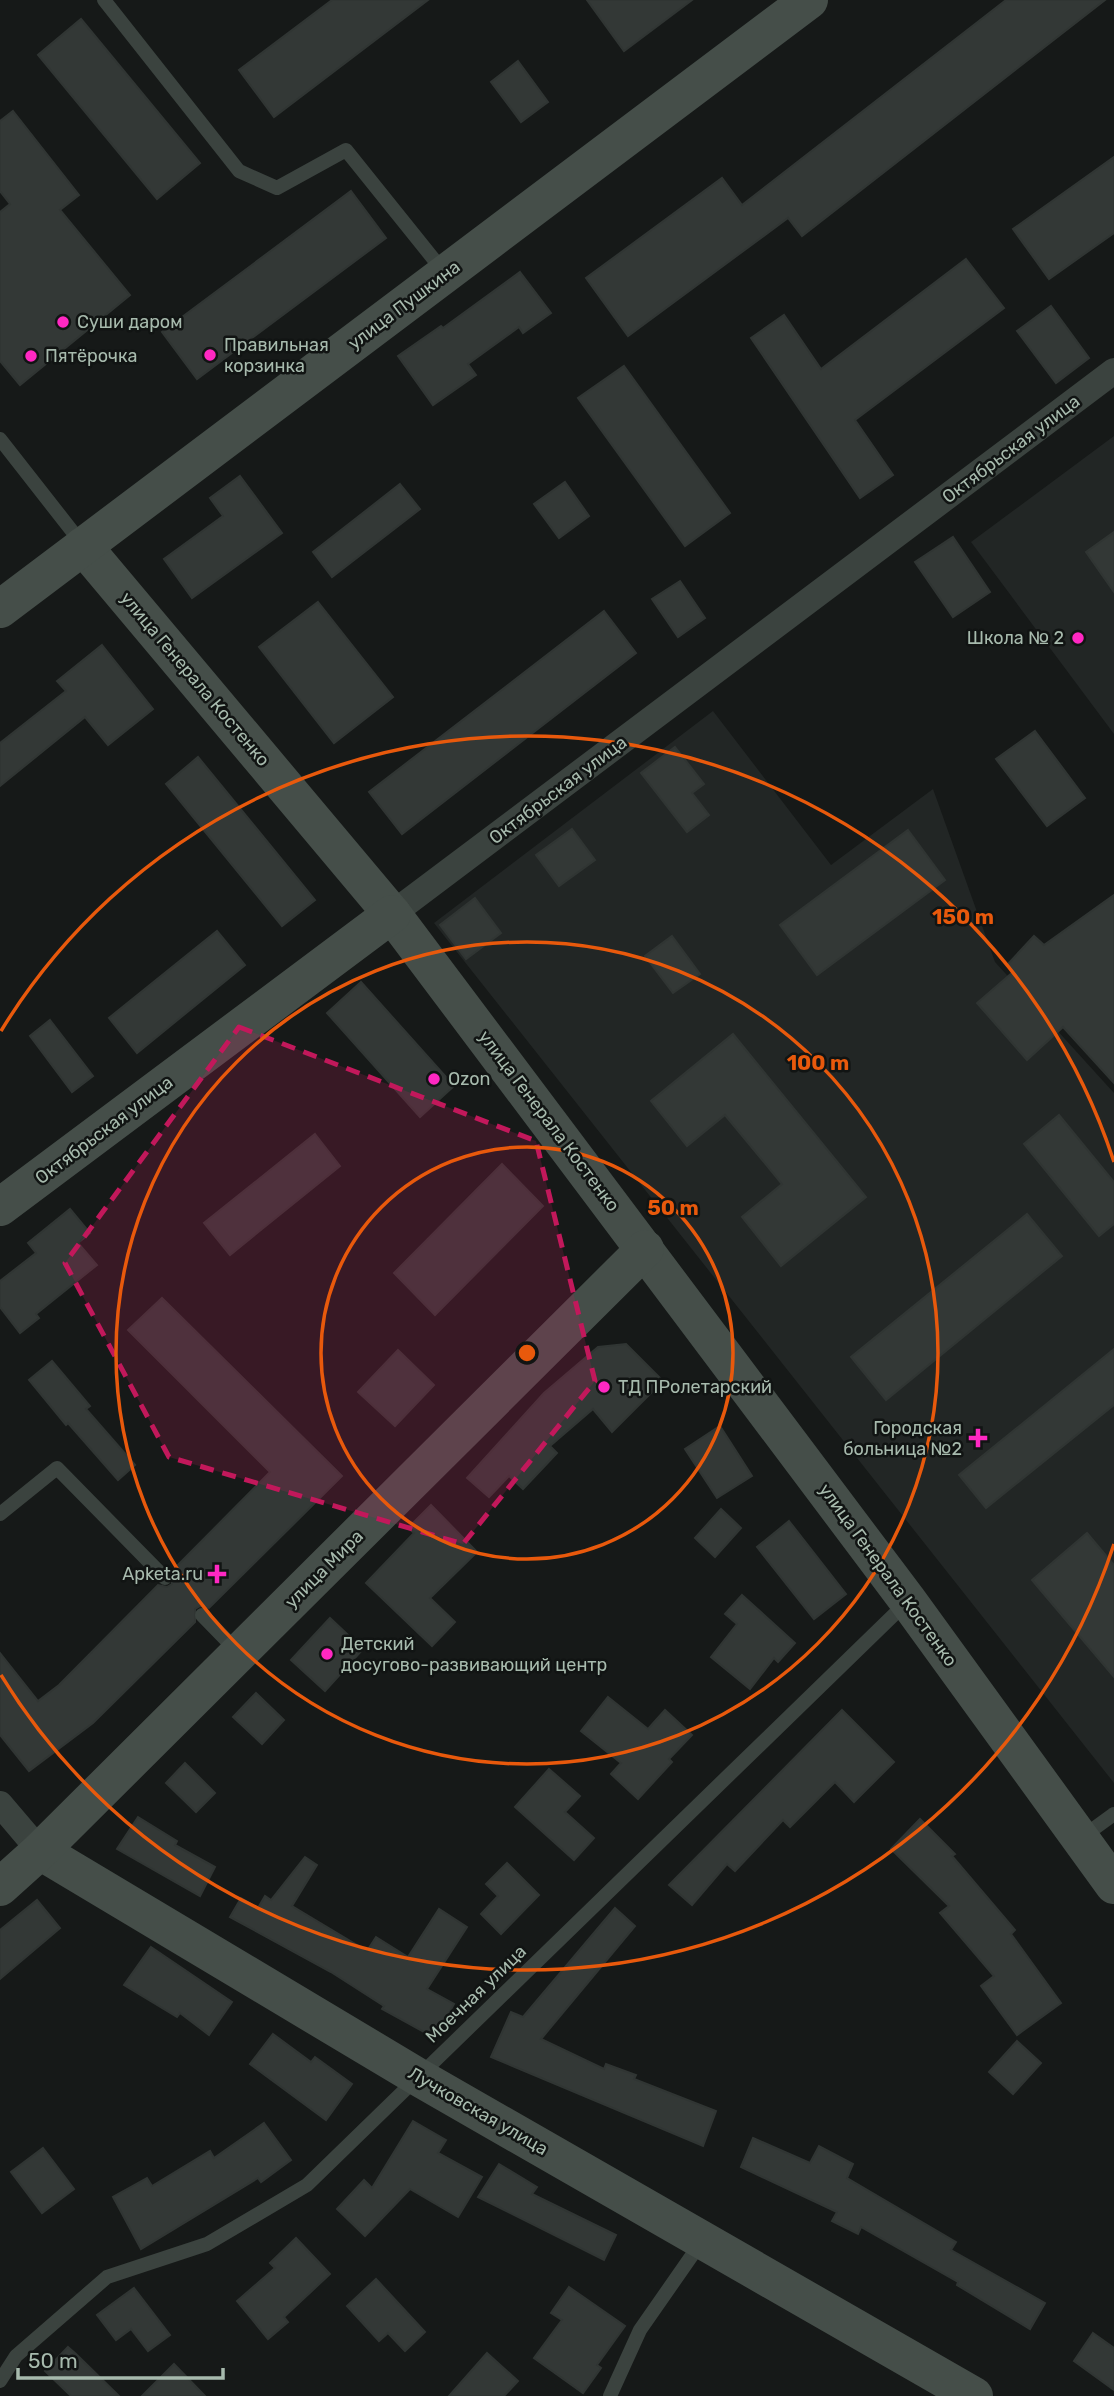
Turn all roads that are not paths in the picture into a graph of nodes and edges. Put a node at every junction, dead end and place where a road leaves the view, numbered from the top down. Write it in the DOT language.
graph roads {
  1 [pos="104,0"];
  2 [pos="808,0"];
  3 [pos="445,274"];
  4 [pos="1114,371"];
  5 [pos="0,439"];
  6 [pos="83,546"];
  7 [pos="0,609"];
  8 [pos="392,914"];
  9 [pos="0,1207"];
  10 [pos="645,1249"];
  11 [pos="0,1514"];
  12 [pos="165,1578"];
  13 [pos="908,1601"];
  14 [pos="202,1615"];
  15 [pos="239,1653"];
  16 [pos="0,1804"];
  17 [pos="1114,1814"];
  18 [pos="1081,1839"];
  19 [pos="40,1851"];
  20 [pos="1114,1885"];
  21 [pos="0,1887"];
  22 [pos="418,2077"];
  23 [pos="703,2239"];
  24 [pos="0,2381"];
  25 [pos="610,2396"];
  26 [pos="974,2396"];
  1 -- 3 [label="lane"];
  2 -- 3 [label="street, улица Пушкина"];
  3 -- 6 [label="street, улица Пушкина"];
  4 -- 8 [label="street, Октябрьская улица"];
  5 -- 6 [label="lane"];
  6 -- 7 [label="street, улица Пушкина"];
  6 -- 8 [label="street, улица Генерала Костенко"];
  8 -- 9 [label="street, Октябрьская улица"];
  8 -- 10 [label="street, улица Генерала Костенко"];
  10 -- 13 [label="street, улица Генерала Костенко"];
  10 -- 15 [label="street, улица Мира"];
  11 -- 12 [label="lane"];
  13 -- 18 [label="street, улица Генерала Костенко"];
  13 -- 22 [label="lane, Моечная улица"];
  14 -- 15 [label="lane"];
  15 -- 19 [label="street, улица Мира"];
  16 -- 19 [label="street, Лучковская улица"];
  17 -- 18 [label="lane"];
  18 -- 20 [label="street, улица Генерала Костенко"];
  19 -- 21 [label="street, улица Мира"];
  19 -- 22 [label="street, Лучковская улица"];
  22 -- 23 [label="street, Лучковская улица"];
  22 -- 24 [label="lane, Моечная улица"];
  23 -- 25 [label="lane"];
  23 -- 26 [label="street, Лучковская улица"];
}
